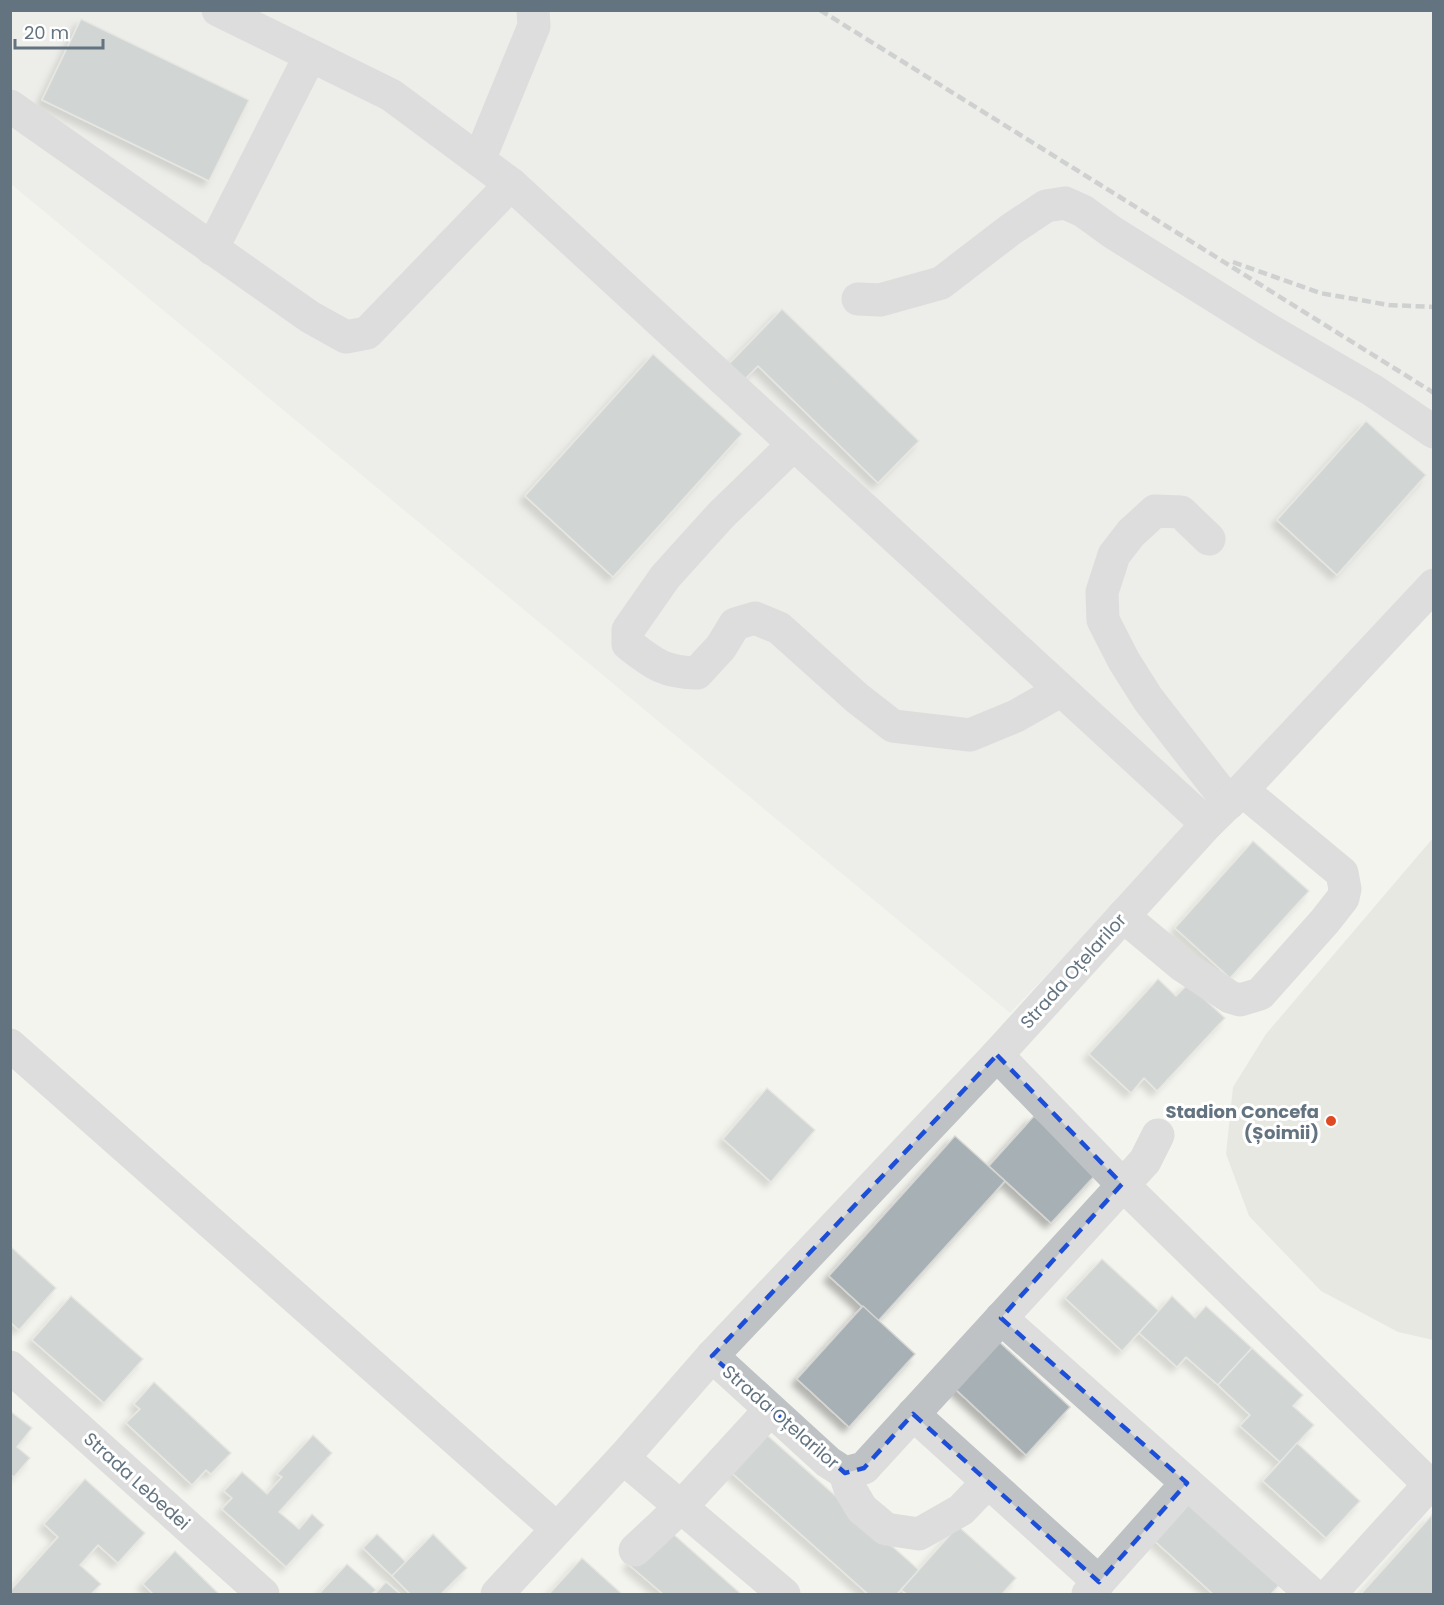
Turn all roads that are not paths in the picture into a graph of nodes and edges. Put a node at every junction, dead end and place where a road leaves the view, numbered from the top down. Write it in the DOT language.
graph roads {
  1 [pos="533,10"];
  2 [pos="232,14"];
  3 [pos="310,56"];
  4 [pos="10,106"];
  5 [pos="479,160"];
  6 [pos="511,184"];
  7 [pos="212,249"];
  8 [pos="858,299"];
  9 [pos="1434,432"];
  10 [pos="794,444"];
  11 [pos="1209,539"];
  12 [pos="1434,585"];
  13 [pos="1060,691"];
  14 [pos="1226,806"];
  15 [pos="1123,916"];
  16 [pos="10,1045"];
  17 [pos="997,1055"];
  18 [pos="1158,1135"];
  19 [pos="1122,1185"];
  20 [pos="1001,1318"];
  21 [pos="712,1356"];
  22 [pos="10,1367"];
  23 [pos="770,1410"];
  24 [pos="913,1414"];
  25 [pos="623,1458"];
  26 [pos="845,1473"];
  27 [pos="988,1482"];
  28 [pos="1187,1483"];
  29 [pos="1431,1487"];
  30 [pos="681,1507"];
  31 [pos="557,1529"];
  32 [pos="635,1551"];
  33 [pos="1093,1588"];
  34 [pos="263,1594"];
  35 [pos="497,1594"];
  36 [pos="784,1594"];
  37 [pos="1312,1594"];
  38 [pos="1330,1594"];
  1 -- 5 [label="street"];
  2 -- 3 [label="street"];
  3 -- 5 [label="street"];
  3 -- 7 [label="street"];
  4 -- 7 [label="street"];
  5 -- 6 [label="street"];
  6 -- 7 [label="street"];
  6 -- 10 [label="street"];
  8 -- 9 [label="street"];
  10 -- 13 [label="street"];
  10 -- 13 [label="street"];
  11 -- 14 [label="street"];
  12 -- 14 [label="street, Strada Oțelarilor"];
  13 -- 14 [label="street"];
  14 -- 15 [label="street, Strada Oțelarilor"];
  14 -- 15 [label="street"];
  15 -- 17 [label="street, Strada Oțelarilor"];
  16 -- 31 [label="street"];
  17 -- 19 [label="street"];
  17 -- 21 [label="street, Strada Oțelarilor"];
  18 -- 19 [label="street, Strada Oțelarilor"];
  19 -- 20 [label="street, Strada Oțelarilor"];
  19 -- 29 [label="street"];
  20 -- 24 [label="street, Strada Oțelarilor"];
  20 -- 28 [label="street"];
  21 -- 23 [label="street, Strada Oțelarilor"];
  21 -- 25 [label="street, Strada Oțelarilor"];
  22 -- 34 [label="street, Strada Lebedei"];
  23 -- 26 [label="street, Strada Oțelarilor"];
  23 -- 30 [label="street"];
  24 -- 26 [label="street, Strada Oțelarilor"];
  24 -- 27 [label="street"];
  25 -- 30 [label="street"];
  25 -- 31 [label="street, Strada Oțelarilor"];
  26 -- 27 [label="street"];
  27 -- 33 [label="street"];
  28 -- 33 [label="street"];
  28 -- 37 [label="street"];
  29 -- 38 [label="street"];
  30 -- 32 [label="street"];
  30 -- 36 [label="street"];
  31 -- 35 [label="street, Strada Oțelarilor"];
}
